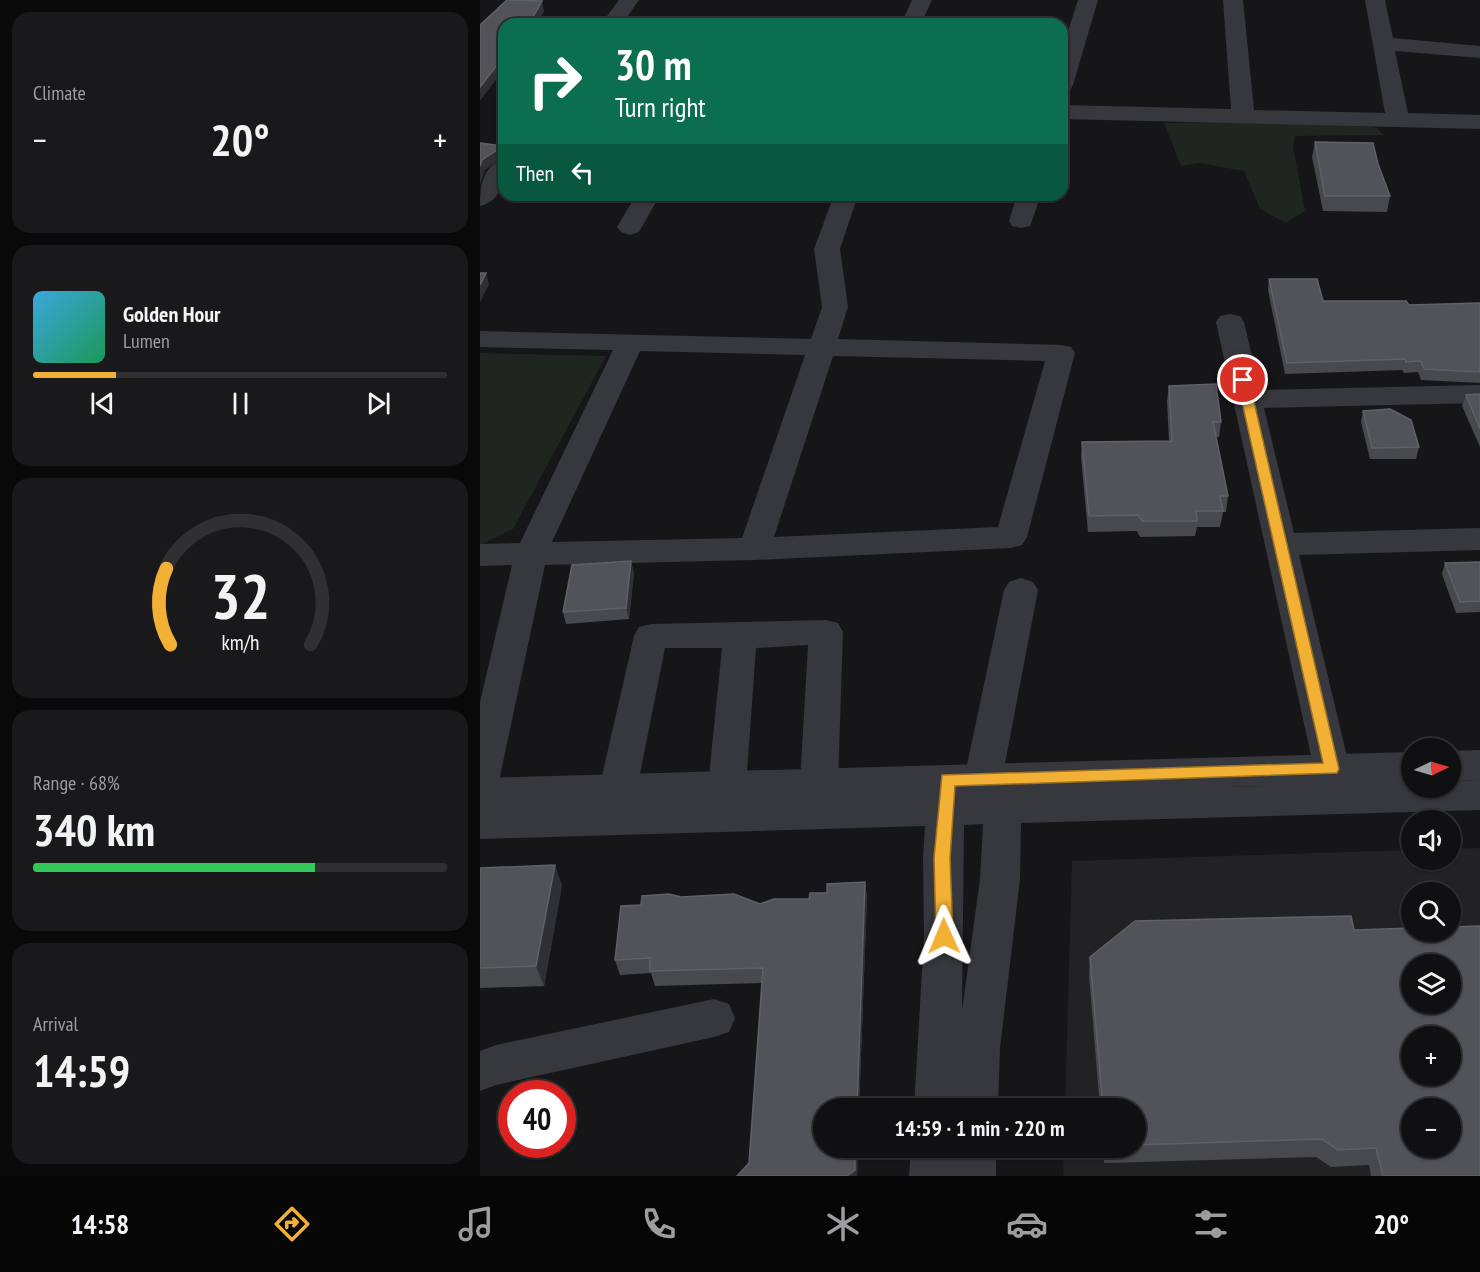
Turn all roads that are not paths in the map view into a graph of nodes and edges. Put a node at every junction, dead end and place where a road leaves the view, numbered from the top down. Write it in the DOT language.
graph roads {
  1 [pos="629,0"];
  2 [pos="921,0"];
  3 [pos="1088,0"];
  4 [pos="1233,0"];
  5 [pos="1375,0"];
  6 [pos="616,18"];
  7 [pos="914,18"];
  8 [pos="1385,44"];
  9 [pos="1480,52"];
  10 [pos="1068,65"];
  11 [pos="1068,112"];
  12 [pos="1243,116"];
  13 [pos="1398,120"];
  14 [pos="1480,122"];
  15 [pos="498,175"];
  16 [pos="480,199"];
  17 [pos="645,201"];
  18 [pos="844,201"];
  19 [pos="1027,201"];
  20 [pos="1021,221"];
  21 [pos="630,227"];
  22 [pos="1230,322"];
  23 [pos="480,339"];
  24 [pos="630,343"];
  25 [pos="822,347"];
  26 [pos="1480,394"];
  27 [pos="1248,399"];
  28 [pos="1480,539"];
  29 [pos="1281,544"];
  30 [pos="754,549"];
  31 [pos="531,554"];
  32 [pos="480,555"];
  33 [pos="1022,590"];
  34 [pos="740,636"];
  35 [pos="1480,765"];
  36 [pos="1461,766"];
  37 [pos="1401,767"];
  38 [pos="1332,769"];
  39 [pos="480,781"];
  40 [pos="819,783"];
  41 [pos="727,786"];
  42 [pos="618,789"];
  43 [pos="976,791"];
  44 [pos="480,793"];
  45 [pos="1480,795"];
  46 [pos="480,823"];
  47 [pos="714,1018"];
  48 [pos="480,1071"];
  49 [pos="936,1098"];
  50 [pos="976,1098"];
  51 [pos="933,1158"];
  52 [pos="974,1158"];
  53 [pos="932,1176"];
  54 [pos="973,1176"];
  1 -- 6 [label="street"];
  2 -- 7 [label="street"];
  3 -- 10 [label="street"];
  4 -- 12 [label="street"];
  5 -- 8 [label="street"];
  8 -- 9 [label="street"];
  8 -- 13 [label="street"];
  11 -- 12 [label="street"];
  12 -- 13 [label="street"];
  13 -- 14 [label="street"];
  15 -- 16 [label="street"];
  17 -- 21 [label="street"];
  18 -- 25 [label="street"];
  19 -- 20 [label="street"];
  22 -- 27 [label="street"];
  23 -- 24 [label="street"];
  24 -- 25 [label="street"];
  24 -- 31 [label="street"];
  25 -- 30 [label="street"];
  25 -- 30 [label="street"];
  26 -- 27 [label="street"];
  27 -- 29 [label="street"];
  28 -- 29 [label="street"];
  29 -- 38 [label="street"];
  30 -- 31 [label="street"];
  31 -- 32 [label="street"];
  31 -- 39 [label="street"];
  33 -- 43 [label="street"];
  34 -- 40 [label="street"];
  34 -- 41 [label="street"];
  34 -- 42 [label="street"];
  35 -- 36 [label="street"];
  37 -- 38 [label="street"];
  38 -- 43 [label="street"];
  40 -- 41 [label="street"];
  40 -- 43 [label="street"];
  41 -- 42 [label="street"];
  42 -- 44 [label="street"];
  43 -- 45 [label="street"];
  43 -- 46 [label="street"];
  43 -- 49 [label="street"];
  43 -- 50 [label="street"];
  47 -- 48 [label="street"];
  51 -- 53 [label="street"];
  52 -- 54 [label="street"];
}
